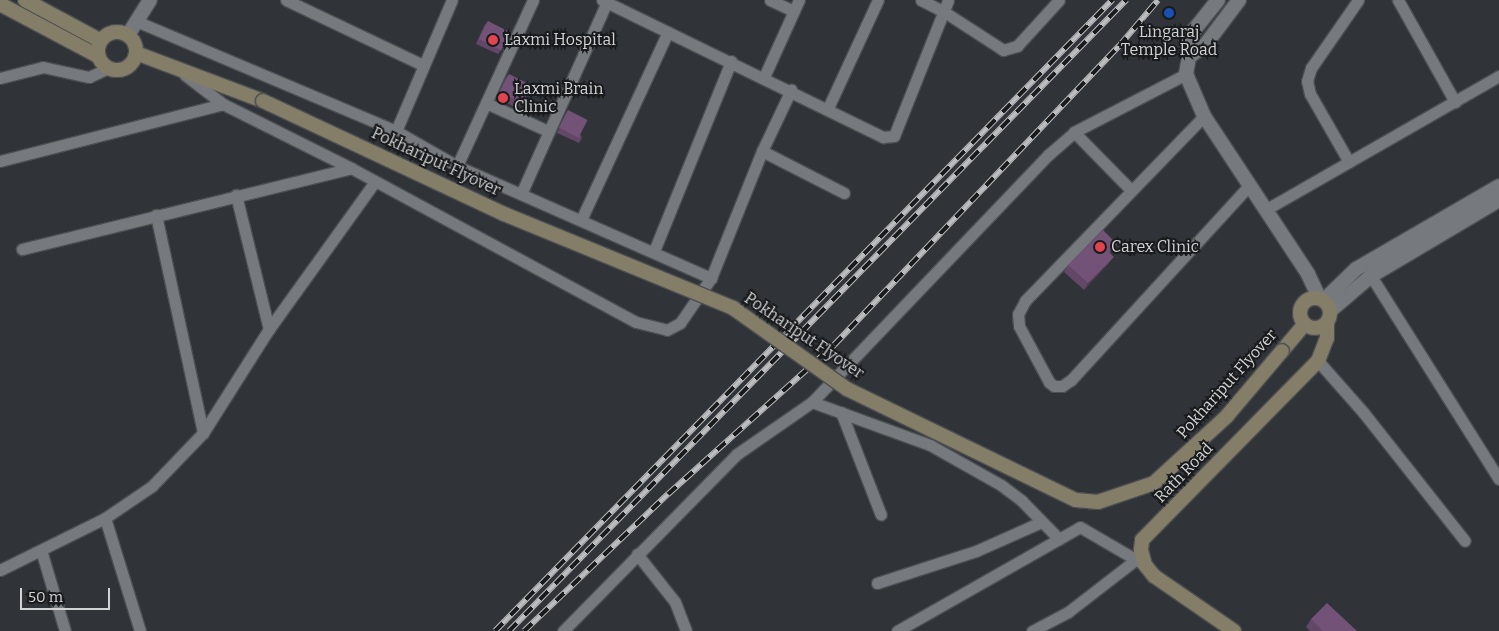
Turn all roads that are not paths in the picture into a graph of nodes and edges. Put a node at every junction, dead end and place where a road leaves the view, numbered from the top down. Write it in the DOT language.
graph roads {
  1 [pos="25,0"];
  2 [pos="150,0"];
  3 [pos="286,0"];
  4 [pos="452,0"];
  5 [pos="533,0"];
  6 [pos="770,0"];
  7 [pos="799,0"];
  8 [pos="878,0"];
  9 [pos="921,0"];
  10 [pos="1059,0"];
  11 [pos="1218,0"];
  12 [pos="1238,0"];
  13 [pos="1358,0"];
  14 [pos="1398,0"];
  15 [pos="604,1"];
  16 [pos="0,4"];
  17 [pos="622,4"];
  18 [pos="946,5"];
  19 [pos="794,11"];
  20 [pos="136,21"];
  21 [pos="668,32"];
  22 [pos="128,35"];
  23 [pos="101,41"];
  24 [pos="136,52"];
  25 [pos="98,56"];
  26 [pos="1189,56"];
  27 [pos="731,62"];
  28 [pos="423,65"];
  29 [pos="108,68"];
  30 [pos="176,68"];
  31 [pos="1186,74"];
  32 [pos="764,77"];
  33 [pos="0,78"];
  34 [pos="1498,80"];
  35 [pos="791,90"];
  36 [pos="1455,102"];
  37 [pos="486,103"];
  38 [pos="223,104"];
  39 [pos="828,108"];
  40 [pos="1204,116"];
  41 [pos="548,131"];
  42 [pos="396,132"];
  43 [pos="1074,132"];
  44 [pos="762,151"];
  45 [pos="0,161"];
  46 [pos="1349,162"];
  47 [pos="457,166"];
  48 [pos="351,168"];
  49 [pos="374,183"];
  50 [pos="1499,186"];
  51 [pos="1248,187"];
  52 [pos="1130,189"];
  53 [pos="844,193"];
  54 [pos="520,194"];
  55 [pos="236,195"];
  56 [pos="1499,200"];
  57 [pos="1265,210"];
  58 [pos="156,215"];
  59 [pos="581,220"];
  60 [pos="22,249"];
  61 [pos="654,251"];
  62 [pos="1371,276"];
  63 [pos="712,278"];
  64 [pos="1325,308"];
  65 [pos="1305,324"];
  66 [pos="269,328"];
  67 [pos="1318,360"];
  68 [pos="812,402"];
  69 [pos="841,412"];
  70 [pos="203,433"];
  71 [pos="1499,478"];
  72 [pos="881,515"];
  73 [pos="105,518"];
  74 [pos="1041,522"];
  75 [pos="1059,539"];
  76 [pos="1465,541"];
  77 [pos="41,550"];
  78 [pos="637,554"];
  79 [pos="1140,563"];
  80 [pos="0,570"];
  81 [pos="878,583"];
  82 [pos="65,631"];
  83 [pos="140,631"];
  84 [pos="563,631"];
  85 [pos="686,631"];
  86 [pos="897,631"];
  87 [pos="1032,631"];
  88 [pos="1234,631"];
  1 -- 23 [label="main road"];
  2 -- 20 [label="street"];
  3 -- 28 [label="street"];
  4 -- 28 [label="street"];
  5 -- 37 [label="street"];
  6 -- 19 [label="street"];
  7 -- 19 [label="street"];
  8 -- 39 [label="street"];
  9 -- 18 [label="street"];
  10 -- 18 [label="street"];
  11 -- 26 [label="street"];
  12 -- 26 [label="street"];
  13 -- 46 [label="street"];
  14 -- 36 [label="street"];
  15 -- 17 [label="street"];
  15 -- 41 [label="street"];
  16 -- 25 [label="main road"];
  17 -- 21 [label="street"];
  18 -- 39 [label="street"];
  19 -- 32 [label="street"];
  20 -- 22 [label="street"];
  20 -- 42 [label="street"];
  21 -- 27 [label="street"];
  21 -- 59 [label="street"];
  22 -- 23 [label="main road"];
  22 -- 24 [label="main road"];
  23 -- 25 [label="main road"];
  24 -- 29 [label="main road"];
  24 -- 30 [label="main road, Pokhariput Flyover"];
  25 -- 29 [label="main road"];
  26 -- 31 [label="street"];
  27 -- 32 [label="street"];
  27 -- 61 [label="street"];
  28 -- 42 [label="street"];
  29 -- 33 [label="street"];
  30 -- 38 [label="street"];
  30 -- 65 [label="main road, Pokhariput Flyover, bridge"];
  31 -- 40 [label="street"];
  31 -- 43 [label="street"];
  32 -- 35 [label="street"];
  34 -- 36 [label="street"];
  35 -- 39 [label="street"];
  35 -- 44 [label="street"];
  36 -- 46 [label="street"];
  37 -- 41 [label="street"];
  37 -- 47 [label="street"];
  38 -- 45 [label="street"];
  38 -- 48 [label="street"];
  40 -- 51 [label="street"];
  40 -- 52 [label="street"];
  41 -- 54 [label="street"];
  42 -- 47 [label="street"];
  43 -- 52 [label="street"];
  43 -- 68 [label="street"];
  44 -- 53 [label="street"];
  44 -- 63 [label="street"];
  46 -- 57 [label="street"];
  47 -- 54 [label="street"];
  48 -- 49 [label="street"];
  48 -- 55 [label="street"];
  49 -- 63 [label="street"];
  49 -- 66 [label="street"];
  50 -- 64 [label="street"];
  51 -- 52 [label="street"];
  51 -- 57 [label="street"];
  54 -- 59 [label="street"];
  55 -- 58 [label="street"];
  55 -- 66 [label="street"];
  56 -- 62 [label="street"];
  57 -- 64 [label="street"];
  58 -- 60 [label="street"];
  58 -- 70 [label="street"];
  59 -- 61 [label="street"];
  61 -- 63 [label="street"];
  62 -- 64 [label="street"];
  62 -- 71 [label="street"];
  64 -- 65 [label="main road"];
  64 -- 65 [label="main road"];
  64 -- 67 [label="main road, Rath Road"];
  66 -- 70 [label="street"];
  67 -- 76 [label="street"];
  67 -- 79 [label="main road, Rath Road"];
  68 -- 69 [label="street"];
  68 -- 78 [label="street"];
  69 -- 72 [label="street"];
  69 -- 74 [label="street"];
  70 -- 73 [label="street"];
  73 -- 77 [label="street"];
  73 -- 83 [label="street"];
  74 -- 75 [label="street"];
  74 -- 81 [label="street"];
  75 -- 79 [label="street"];
  75 -- 86 [label="street"];
  77 -- 80 [label="street"];
  77 -- 82 [label="street"];
  78 -- 84 [label="street"];
  78 -- 85 [label="street"];
  79 -- 87 [label="street"];
  79 -- 88 [label="main road"];
}
